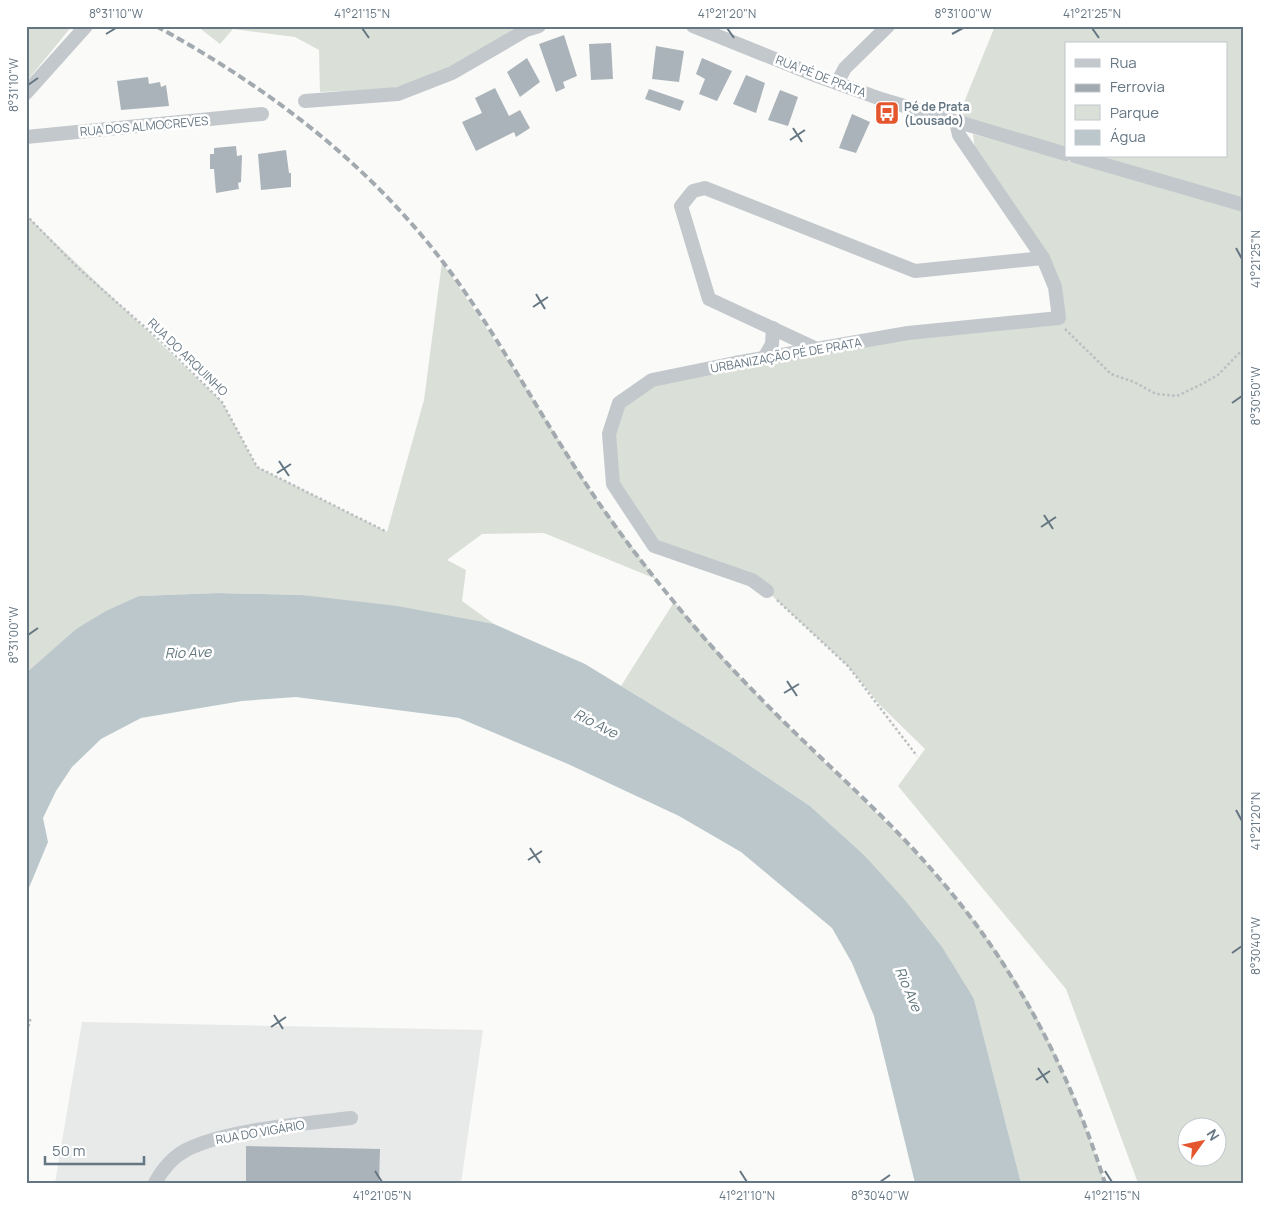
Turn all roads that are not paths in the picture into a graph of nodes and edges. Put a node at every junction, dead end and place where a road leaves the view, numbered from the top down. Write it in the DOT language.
graph roads {
  1 [pos="86,26"];
  2 [pos="539,26"];
  3 [pos="694,26"];
  4 [pos="888,26"];
  5 [pos="837,83"];
  6 [pos="26,93"];
  7 [pos="305,100"];
  8 [pos="262,114"];
  9 [pos="956,122"];
  10 [pos="976,128"];
  11 [pos="26,137"];
  12 [pos="1065,154"];
  13 [pos="1082,158"];
  14 [pos="976,160"];
  15 [pos="1244,205"];
  16 [pos="1043,258"];
  17 [pos="773,328"];
  18 [pos="817,349"];
  19 [pos="764,358"];
  20 [pos="767,592"];
  21 [pos="351,1118"];
  22 [pos="155,1183"];
  1 -- 6 [label="street"];
  2 -- 7 [label="street"];
  3 -- 5 [label="street, RUA PÉ DE PRATA"];
  4 -- 5 [label="street"];
  5 -- 9 [label="street, RUA PÉ DE PRATA"];
  8 -- 11 [label="street, RUA DOS ALMOCREVES"];
  9 -- 10 [label="street, RUA PÉ DE PRATA"];
  9 -- 14 [label="street"];
  10 -- 12 [label="street, RUA PÉ DE PRATA"];
  10 -- 14 [label="street"];
  13 -- 15 [label="street"];
  14 -- 16 [label="street"];
  16 -- 17 [label="street"];
  16 -- 18 [label="street, URBANIZAÇÃO PÉ DE PRATA"];
  17 -- 18 [label="street"];
  17 -- 19 [label="street"];
  18 -- 19 [label="street, URBANIZAÇÃO PÉ DE PRATA"];
  19 -- 20 [label="street, URBANIZAÇÃO PÉ DE PRATA"];
  21 -- 22 [label="street, RUA DO VIGÁRIO"];
}
